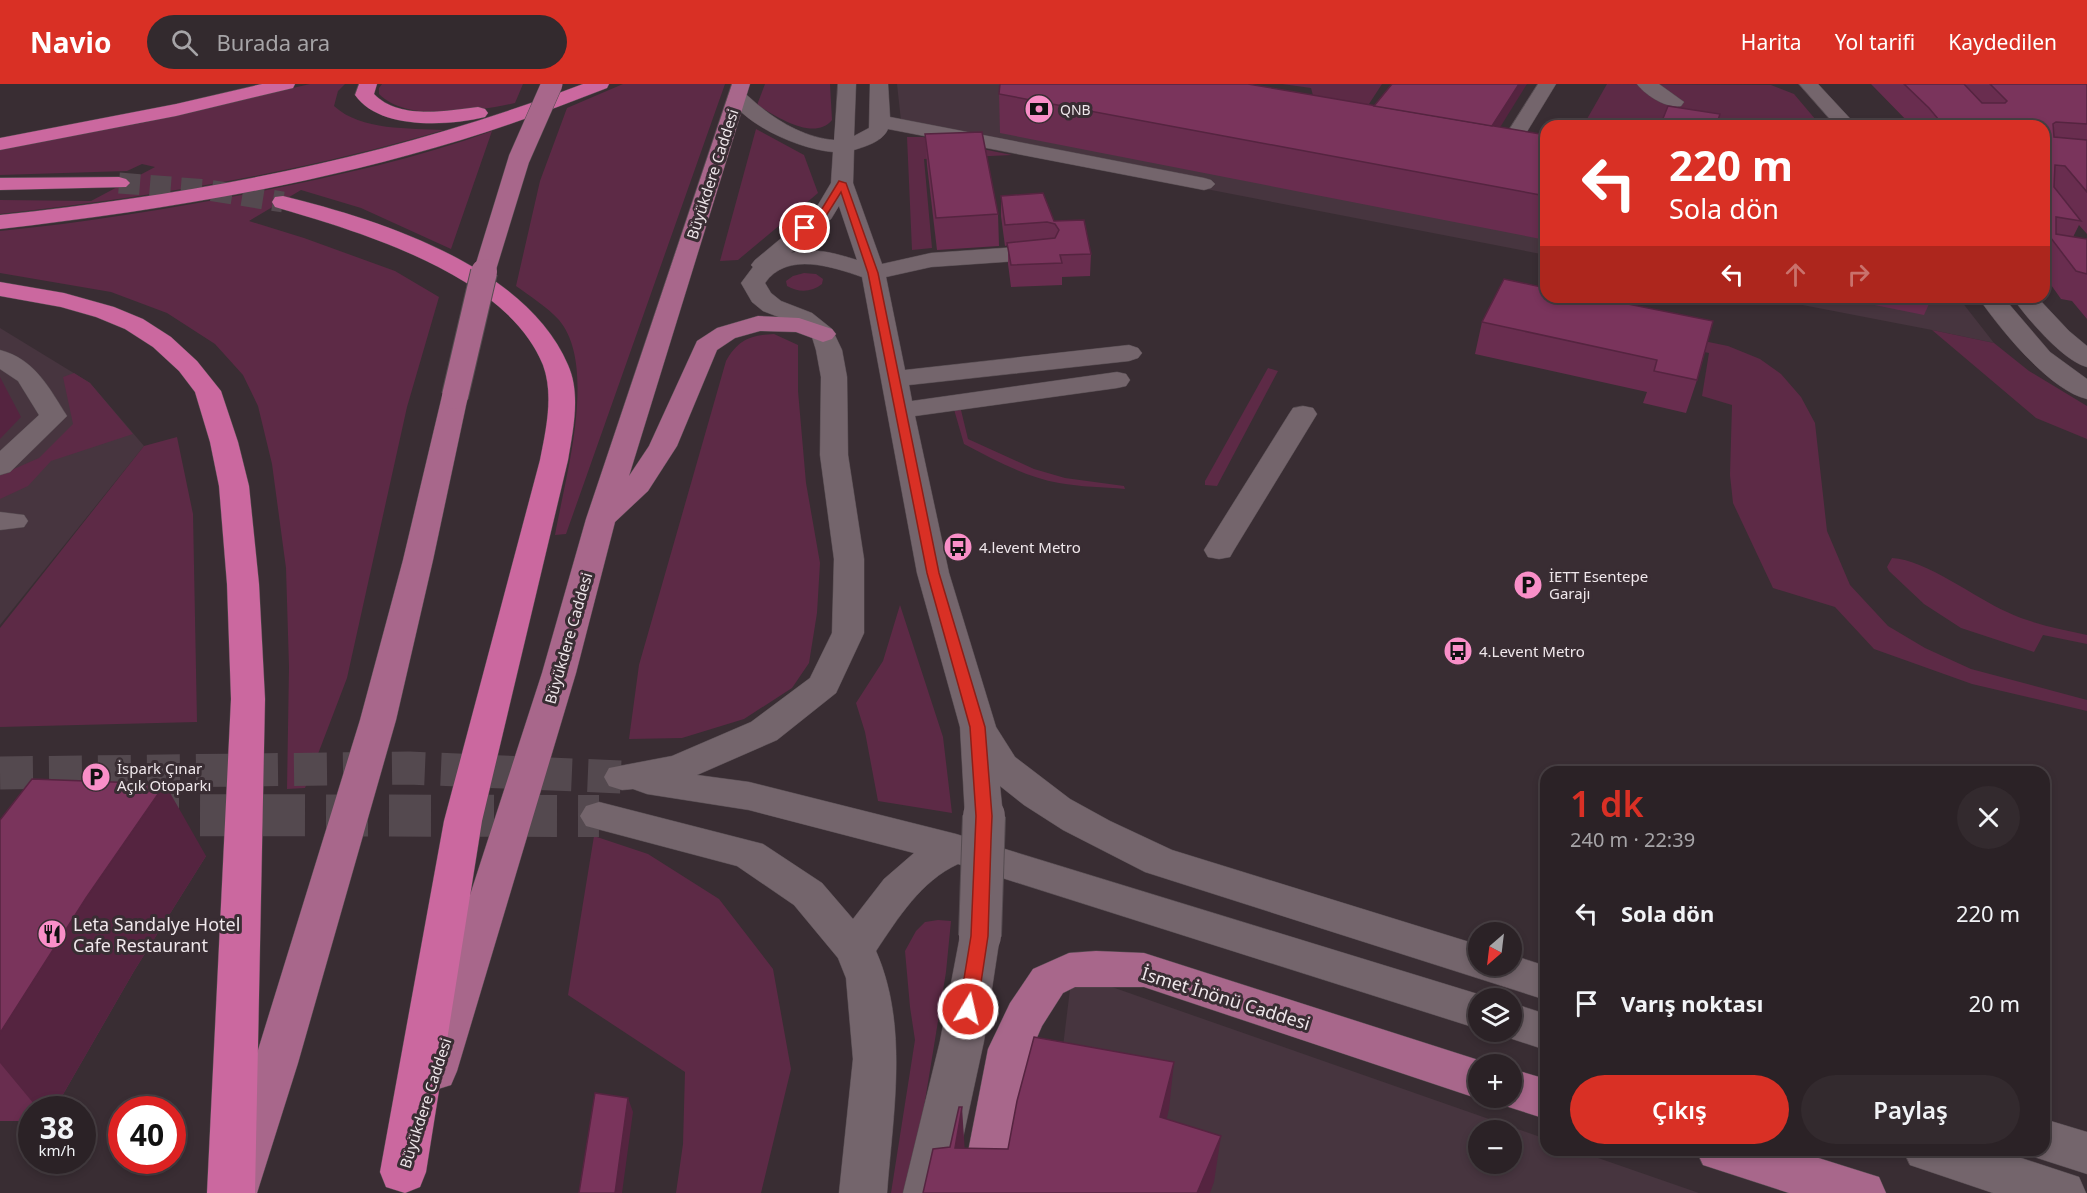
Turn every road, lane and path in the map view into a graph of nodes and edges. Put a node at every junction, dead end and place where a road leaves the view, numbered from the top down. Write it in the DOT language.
graph roads {
  1 [pos="286,84"];
  2 [pos="368,84"];
  3 [pos="552,84"];
  4 [pos="600,84"];
  5 [pos="847,84"];
  6 [pos="879,84"];
  7 [pos="1546,84"];
  8 [pos="1646,84"];
  9 [pos="1808,84"];
  10 [pos="739,91"];
  11 [pos="1849,101"];
  12 [pos="1674,102"];
  13 [pos="1853,120"];
  14 [pos="1855,120"];
  15 [pos="880,121"];
  16 [pos="0,144"];
  17 [pos="842,147"];
  18 [pos="1507,156"];
  19 [pos="119,183"];
  20 [pos="842,183"];
  21 [pos="0,184"];
  22 [pos="1204,184"];
  23 [pos="283,202"];
  24 [pos="0,222"];
  25 [pos="1046,252"];
  26 [pos="760,273"];
  27 [pos="873,273"];
  28 [pos="0,289"];
  29 [pos="1995,303"];
  30 [pos="2030,303"];
  31 [pos="823,334"];
  32 [pos="1129,353"];
  33 [pos="0,358"];
  34 [pos="2087,359"];
  35 [pos="1117,380"];
  36 [pos="2087,391"];
  37 [pos="898,394"];
  38 [pos="1303,414"];
  39 [pos="0,466"];
  40 [pos="601,519"];
  41 [pos="1218,550"];
  42 [pos="978,727"];
  43 [pos="599,816"];
  44 [pos="956,849"];
  45 [pos="855,949"];
  46 [pos="1468,959"];
  47 [pos="1522,975"];
  48 [pos="1540,981"];
  49 [pos="1468,1008"];
  50 [pos="1522,1024"];
  51 [pos="1540,1030"];
  52 [pos="1468,1075"];
  53 [pos="1522,1092"];
  54 [pos="1540,1098"];
  55 [pos="2050,1142"];
  56 [pos="2087,1153"];
  57 [pos="1739,1156"];
  58 [pos="1945,1156"];
  59 [pos="406,1186"];
  60 [pos="232,1193"];
  61 [pos="863,1193"];
  62 [pos="927,1193"];
  63 [pos="984,1193"];
  64 [pos="1862,1193"];
  65 [pos="2062,1193"];
  1 -- 16 [label="highway"];
  2 -- 4 [label="highway"];
  3 -- 60 [label="main road, bridge"];
  4 -- 24 [label="highway"];
  5 -- 17 [label="street"];
  6 -- 15 [label="street"];
  7 -- 18 [label="street"];
  8 -- 12 [label="street"];
  9 -- 13 [label="street"];
  10 -- 17 [label="street"];
  10 -- 40 [label="main road, Büyükdere Caddesi"];
  11 -- 14 [label="street"];
  15 -- 17 [label="street"];
  15 -- 22 [label="street"];
  17 -- 20 [label="street"];
  19 -- 21 [label="highway"];
  20 -- 26 [label="street"];
  20 -- 27 [label="street"];
  23 -- 59 [label="highway"];
  25 -- 27 [label="street"];
  26 -- 27 [label="street"];
  26 -- 31 [label="street"];
  27 -- 37 [label="street"];
  28 -- 60 [label="highway"];
  29 -- 36 [label="street"];
  30 -- 34 [label="street"];
  31 -- 40 [label="main road"];
  31 -- 44 [label="street"];
  32 -- 37 [label="street"];
  33 -- 39 [label="street"];
  35 -- 37 [label="street"];
  37 -- 42 [label="street"];
  38 -- 41 [label="street"];
  40 -- 59 [label="main road, Büyükdere Caddesi"];
  42 -- 46 [label="street"];
  42 -- 62 [label="street, bridge"];
  43 -- 45 [label="street"];
  44 -- 45 [label="street"];
  44 -- 49 [label="street"];
  45 -- 61 [label="street"];
  47 -- 48 [label="street"];
  50 -- 51 [label="street"];
  52 -- 63 [label="main road, İsmet İnönü Caddesi"];
  53 -- 54 [label="main road"];
  55 -- 56 [label="street"];
  57 -- 64 [label="main road"];
  58 -- 65 [label="street"];
}
